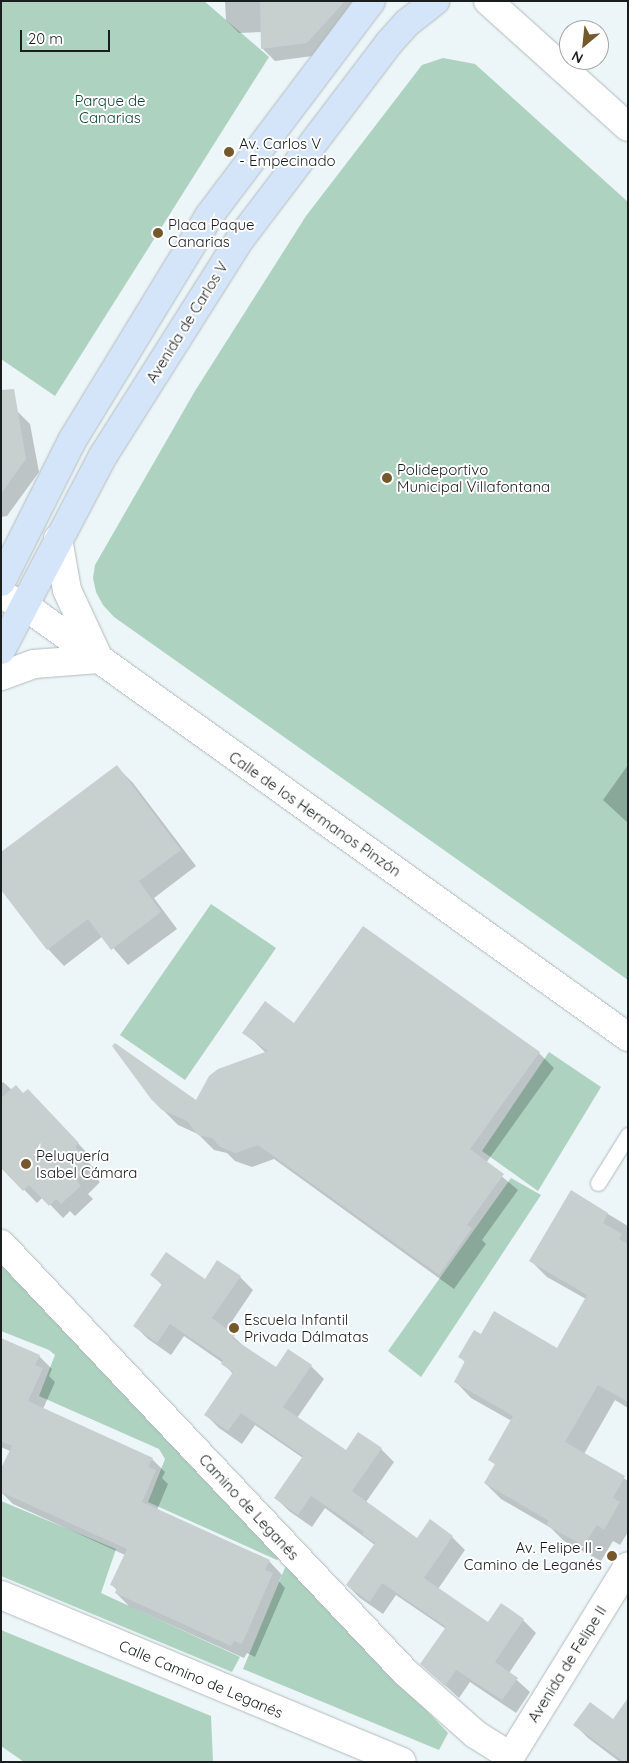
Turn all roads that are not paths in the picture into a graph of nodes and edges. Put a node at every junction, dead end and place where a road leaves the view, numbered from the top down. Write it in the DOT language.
graph roads {
  1 [pos="371,1"];
  2 [pos="435,1"];
  3 [pos="488,1"];
  4 [pos="628,127"];
  5 [pos="58,539"];
  6 [pos="1,582"];
  7 [pos="12,601"];
  8 [pos="1,650"];
  9 [pos="99,659"];
  10 [pos="1,676"];
  11 [pos="628,1036"];
  12 [pos="628,1135"];
  13 [pos="598,1183"];
  14 [pos="1,1244"];
  15 [pos="628,1566"];
  16 [pos="1,1595"];
  17 [pos="508,1759"];
  18 [pos="402,1762"];
  1 -- 6 [label="street"];
  2 -- 5 [label="street, Avenida de Carlos V"];
  3 -- 4 [label="street"];
  5 -- 7 [label="street, Avenida de Carlos V"];
  5 -- 9 [label="street"];
  7 -- 8 [label="street, Avenida de Carlos V"];
  7 -- 9 [label="street, Calle de los Hermanos Pinzón"];
  9 -- 10 [label="street"];
  9 -- 11 [label="street, Calle de los Hermanos Pinzón"];
  12 -- 13 [label="lane"];
  14 -- 17 [label="street, Camino de Leganés"];
  15 -- 17 [label="street, Avenida de Felipe II"];
  16 -- 18 [label="street, Calle Camino de Leganés"];
}
